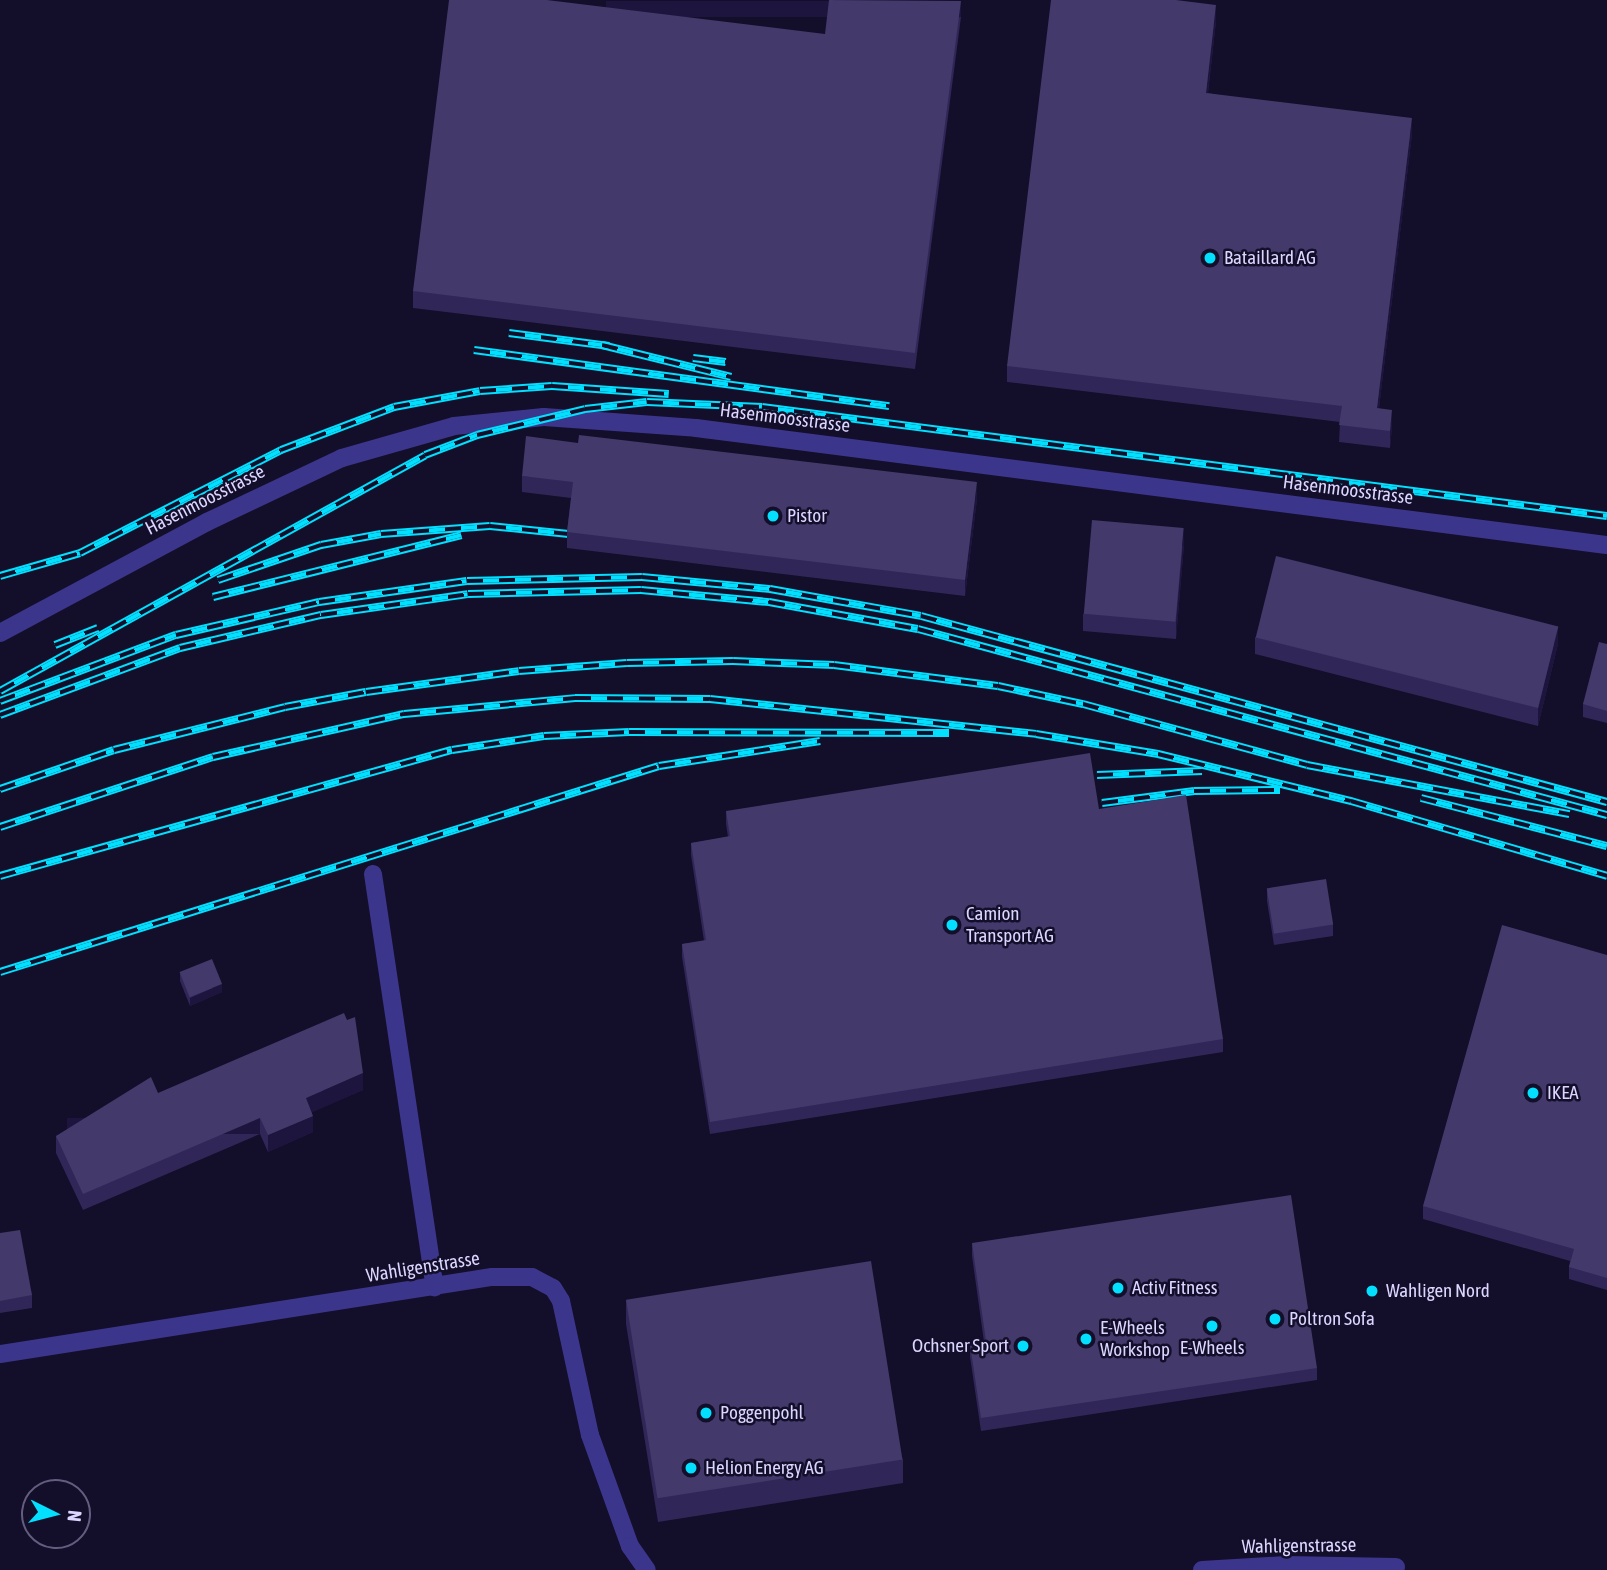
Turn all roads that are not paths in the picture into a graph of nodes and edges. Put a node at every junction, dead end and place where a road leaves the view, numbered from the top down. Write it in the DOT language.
graph roads {
  1 [pos="1607,545"];
  2 [pos="0,633"];
  3 [pos="373,874"];
  4 [pos="435,1287"];
  5 [pos="0,1354"];
  6 [pos="1396,1567"];
  7 [pos="647,1570"];
  8 [pos="1202,1570"];
  1 -- 2 [label="street, Hasenmoosstrasse"];
  3 -- 4 [label="street"];
  4 -- 5 [label="street, Wahligenstrasse"];
  4 -- 7 [label="street, Wahligenstrasse"];
  6 -- 8 [label="street, Wahligenstrasse"];
}
